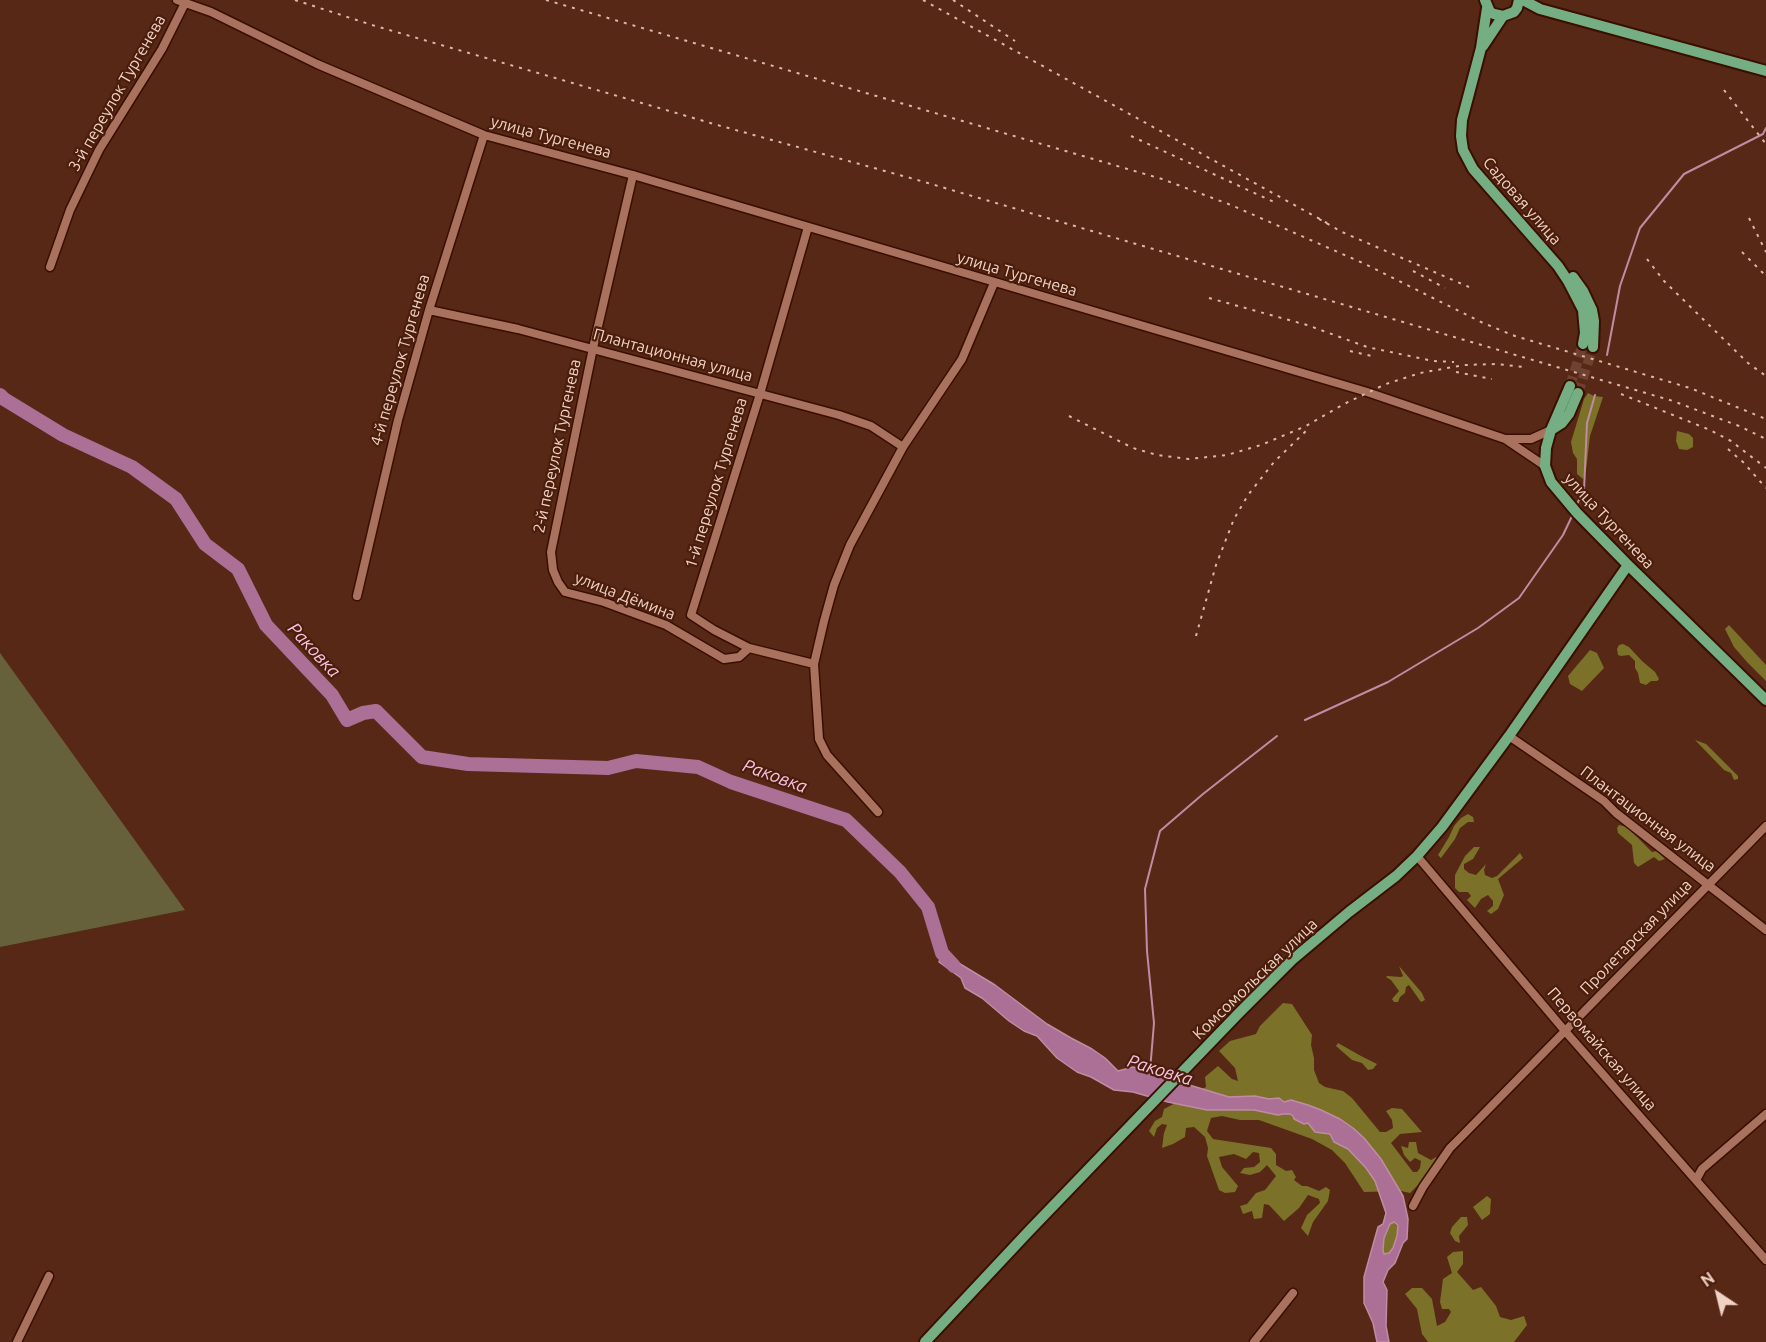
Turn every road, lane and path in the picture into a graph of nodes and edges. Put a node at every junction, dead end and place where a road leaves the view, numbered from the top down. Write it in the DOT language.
graph roads {
  1 [pos="1519,0"];
  2 [pos="1524,0"];
  3 [pos="181,1"];
  4 [pos="1486,4"];
  5 [pos="1540,9"];
  6 [pos="1508,14"];
  7 [pos="1481,48"];
  8 [pos="1764,71"];
  9 [pos="484,135"];
  10 [pos="633,175"];
  11 [pos="807,227"];
  12 [pos="50,267"];
  13 [pos="994,283"];
  14 [pos="429,310"];
  15 [pos="1588,345"];
  16 [pos="593,348"];
  17 [pos="1574,389"];
  18 [pos="760,394"];
  19 [pos="1551,430"];
  20 [pos="1505,439"];
  21 [pos="903,447"];
  22 [pos="1545,466"];
  23 [pos="1628,565"];
  24 [pos="558,582"];
  25 [pos="357,596"];
  26 [pos="749,648"];
  27 [pos="814,664"];
  28 [pos="1766,700"];
  29 [pos="1509,736"];
  30 [pos="878,812"];
  31 [pos="1766,826"];
  32 [pos="1417,856"];
  33 [pos="1709,884"];
  34 [pos="1766,930"];
  35 [pos="1565,1031"];
  36 [pos="1766,1114"];
  37 [pos="1696,1180"];
  38 [pos="1413,1206"];
  39 [pos="1766,1260"];
  40 [pos="49,1276"];
  41 [pos="1293,1293"];
  42 [pos="17,1342"];
  43 [pos="925,1342"];
  44 [pos="1254,1342"];
  1 -- 6 [label="main road"];
  2 -- 5 [label="main road"];
  3 -- 9 [label="street, улица Тургенева"];
  3 -- 12 [label="street, 3-й переулок Тургенева"];
  4 -- 6 [label="main road"];
  4 -- 7 [label="main road"];
  5 -- 6 [label="main road"];
  5 -- 8 [label="main road"];
  6 -- 7 [label="main road"];
  7 -- 15 [label="main road, Садовая улица"];
  9 -- 10 [label="street, улица Тургенева"];
  9 -- 14 [label="street, 4-й переулок Тургенева"];
  10 -- 11 [label="street, улица Тургенева"];
  10 -- 16 [label="street, 2-й переулок Тургенева"];
  11 -- 13 [label="street, улица Тургенева"];
  11 -- 18 [label="street, 1-й переулок Тургенева"];
  13 -- 20 [label="street, улица Тургенева"];
  13 -- 21 [label="street"];
  14 -- 16 [label="street, Плантационная улица"];
  14 -- 25 [label="street, 4-й переулок Тургенева"];
  16 -- 18 [label="street, Плантационная улица"];
  16 -- 24 [label="street, 2-й переулок Тургенева"];
  17 -- 19 [label="main road"];
  18 -- 21 [label="street, Плантационная улица"];
  18 -- 26 [label="street, 1-й переулок Тургенева"];
  19 -- 20 [label="street"];
  19 -- 22 [label="main road"];
  20 -- 22 [label="street, улица Тургенева"];
  21 -- 27 [label="street"];
  22 -- 23 [label="main road, улица Тургенева"];
  23 -- 28 [label="main road, улица Тургенева"];
  23 -- 29 [label="main road, Комсомольская улица"];
  24 -- 26 [label="street, улица Дёмина"];
  26 -- 27 [label="street"];
  27 -- 30 [label="street"];
  29 -- 32 [label="main road, Комсомольская улица"];
  29 -- 33 [label="street, Плантационная улица"];
  31 -- 33 [label="street, Пролетарская улица"];
  32 -- 35 [label="street, Первомайская улица"];
  32 -- 43 [label="main road, Комсомольская улица"];
  33 -- 34 [label="street, Плантационная улица"];
  33 -- 35 [label="street, Пролетарская улица"];
  35 -- 37 [label="street, Первомайская улица"];
  35 -- 38 [label="street, Пролетарская улица"];
  36 -- 37 [label="street"];
  37 -- 39 [label="street, Первомайская улица"];
  40 -- 42 [label="street"];
  41 -- 44 [label="street"];
}
